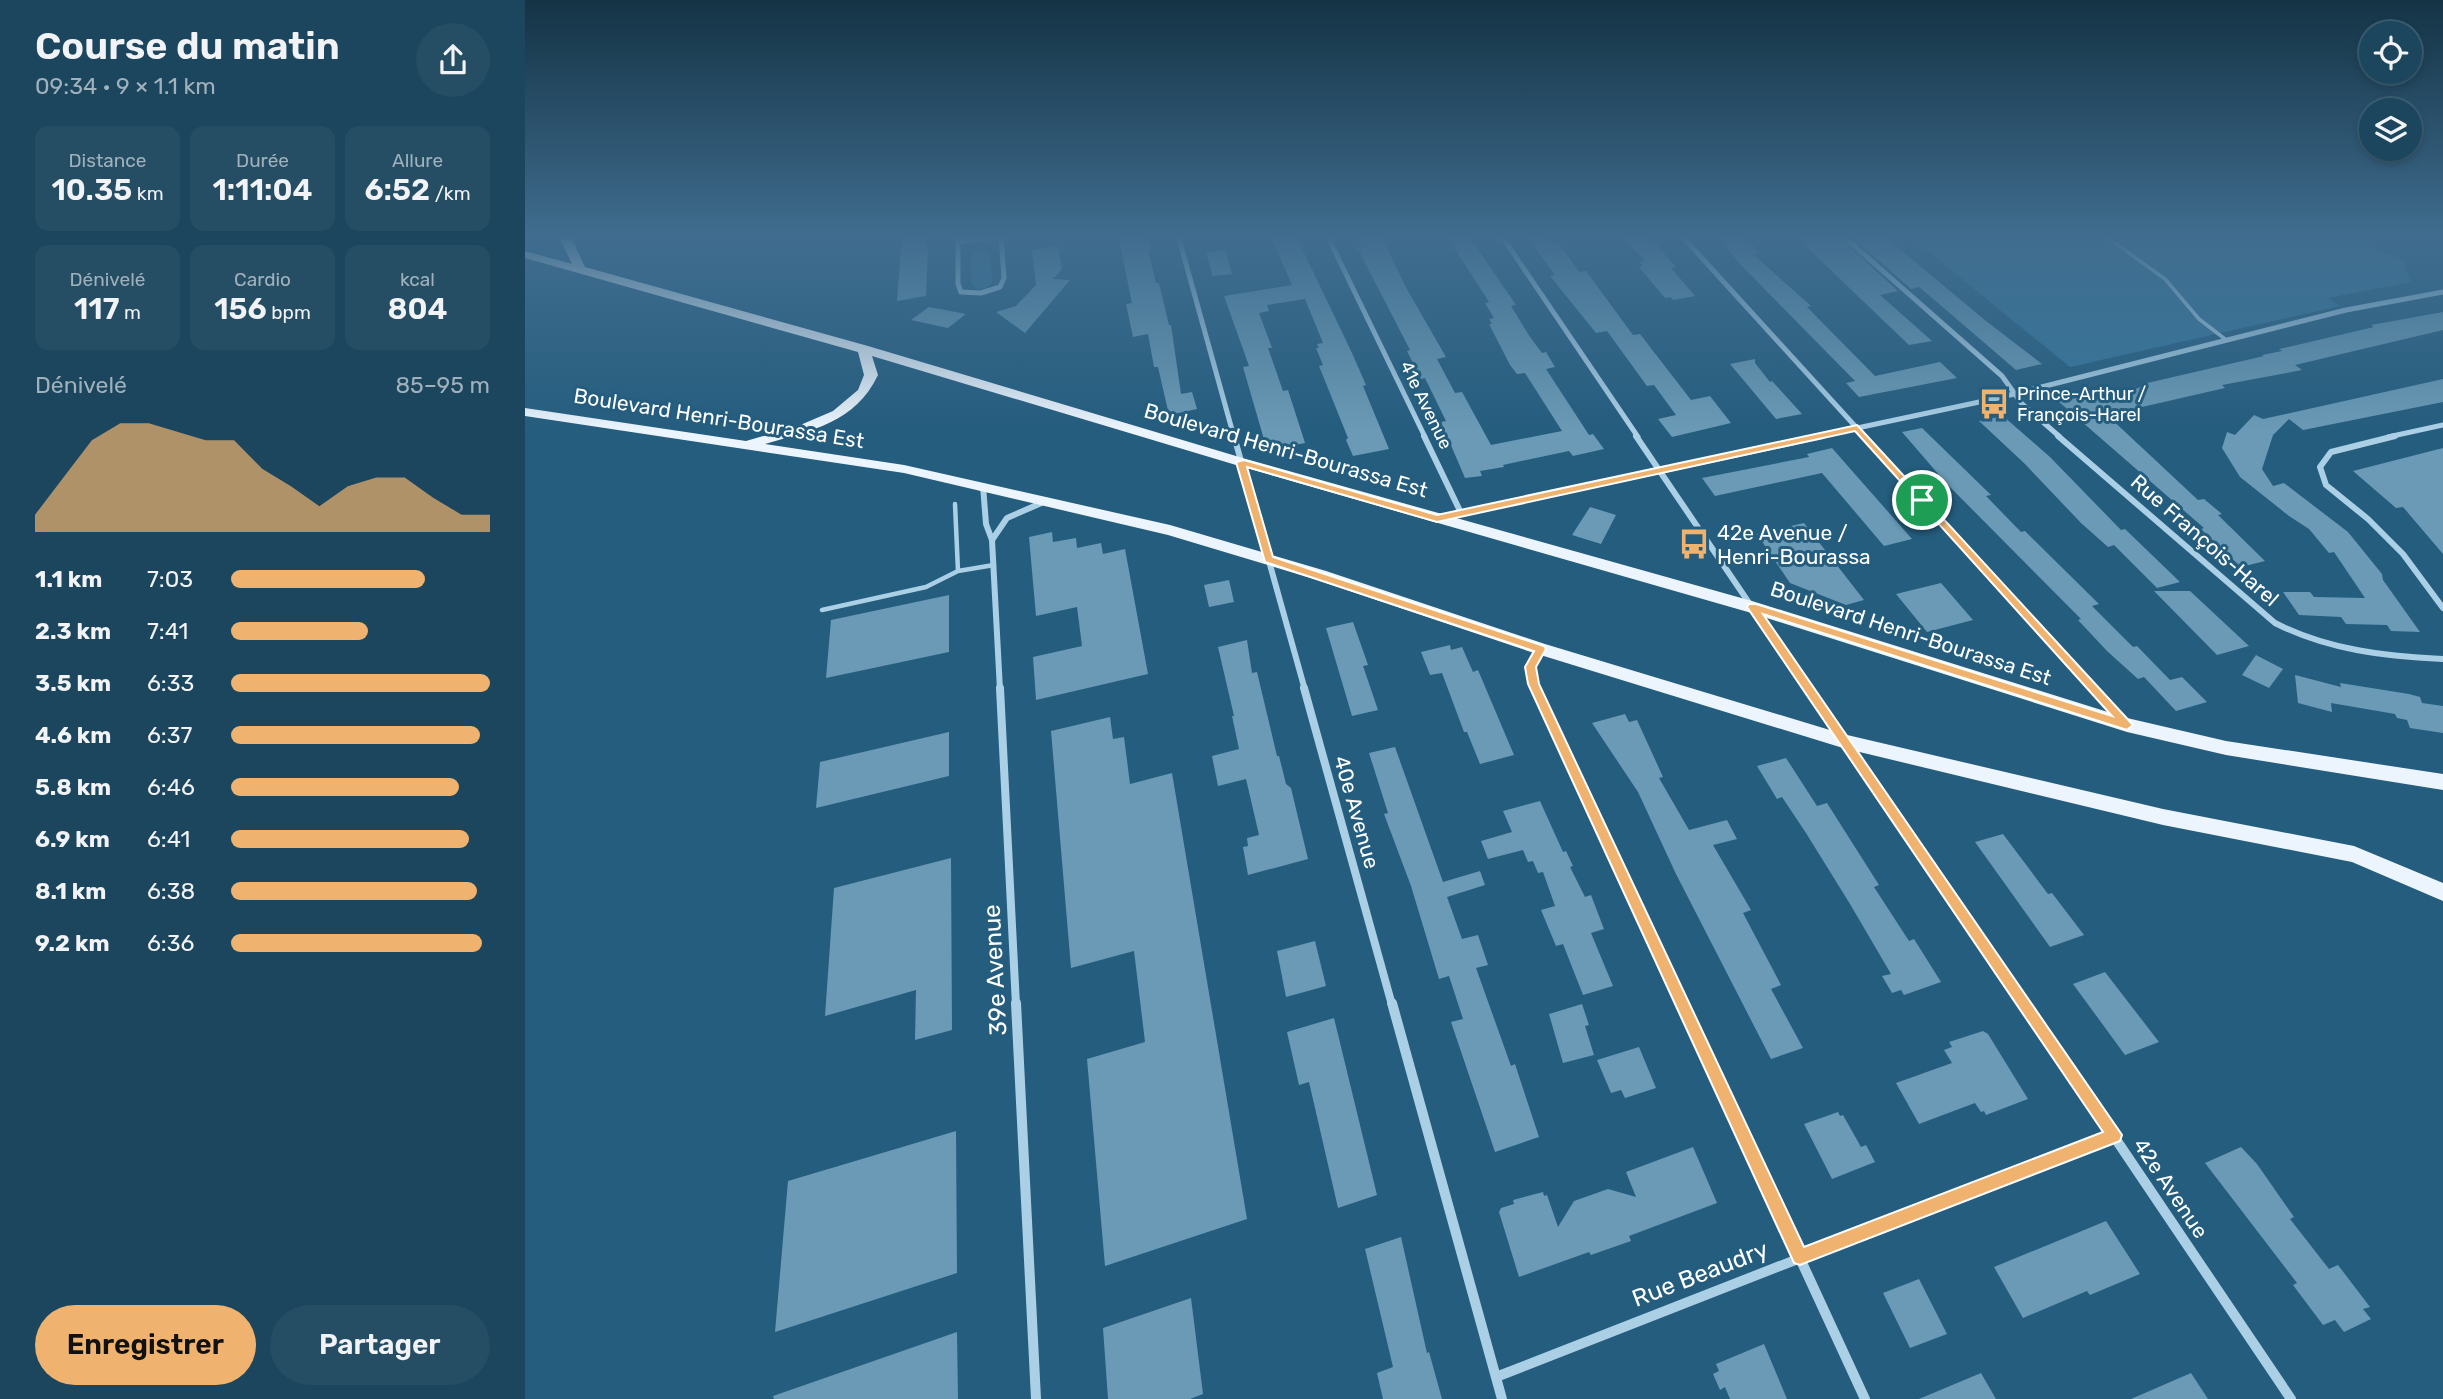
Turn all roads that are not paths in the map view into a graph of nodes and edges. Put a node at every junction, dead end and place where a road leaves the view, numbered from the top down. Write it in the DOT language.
graph roads {
  1 [pos="691,300"];
  2 [pos="1196,300"];
  3 [pos="1358,300"];
  4 [pos="1545,300"];
  5 [pos="1741,300"];
  6 [pos="1916,300"];
  7 [pos="2184,300"];
  8 [pos="2398,300"];
  9 [pos="2225,339"];
  10 [pos="864,349"];
  11 [pos="2016,393"];
  12 [pos="525,412"];
  13 [pos="2443,425"];
  14 [pos="1857,428"];
  15 [pos="745,445"];
  16 [pos="1241,462"];
  17 [pos="1661,470"];
  18 [pos="983,486"];
  19 [pos="1047,501"];
  20 [pos="955,504"];
  21 [pos="1461,513"];
  22 [pos="1437,518"];
  23 [pos="992,540"];
  24 [pos="1269,559"];
  25 [pos="994,565"];
  26 [pos="958,571"];
  27 [pos="1752,607"];
  28 [pos="2443,608"];
  29 [pos="822,610"];
  30 [pos="1540,649"];
  31 [pos="2443,659"];
  32 [pos="2127,725"];
  33 [pos="1843,741"];
  34 [pos="2443,782"];
  35 [pos="2443,892"];
  36 [pos="2115,1135"];
  37 [pos="1800,1257"];
  38 [pos="1496,1377"];
  39 [pos="1036,1399"];
  40 [pos="1502,1399"];
  41 [pos="1865,1399"];
  42 [pos="2291,1399"];
  1 -- 10 [label="main road, Boulevard Henri-Bourassa Est"];
  2 -- 16 [label="street, 40e Avenue"];
  3 -- 21 [label="street, 41e Avenue"];
  4 -- 17 [label="street, 42e Avenue"];
  5 -- 14 [label="street"];
  6 -- 11 [label="street, Rue François-Harel"];
  7 -- 9 [label="lane"];
  8 -- 9 [label="street"];
  9 -- 11 [label="street"];
  10 -- 15 [label="main road"];
  10 -- 16 [label="main road, Boulevard Henri-Bourassa Est"];
  11 -- 14 [label="street"];
  11 -- 31 [label="street, Rue François-Harel"];
  12 -- 15 [label="main road, Boulevard Henri-Bourassa Est"];
  13 -- 28 [label="street"];
  14 -- 17 [label="street"];
  14 -- 32 [label="street"];
  15 -- 18 [label="main road, Boulevard Henri-Bourassa Est"];
  16 -- 22 [label="main road, Boulevard Henri-Bourassa Est"];
  16 -- 24 [label="street, 40e Avenue"];
  17 -- 21 [label="street"];
  17 -- 27 [label="street, 42e Avenue"];
  18 -- 19 [label="main road, Boulevard Henri-Bourassa Est"];
  18 -- 23 [label="street, 39e Avenue"];
  19 -- 23 [label="street"];
  19 -- 24 [label="main road, Boulevard Henri-Bourassa Est"];
  20 -- 26 [label="lane"];
  21 -- 22 [label="street"];
  22 -- 27 [label="main road, Boulevard Henri-Bourassa Est"];
  23 -- 25 [label="street, 39e Avenue"];
  24 -- 30 [label="main road, Boulevard Henri-Bourassa Est"];
  24 -- 38 [label="street, 40e Avenue"];
  25 -- 26 [label="lane"];
  25 -- 39 [label="street, 39e Avenue"];
  26 -- 29 [label="lane"];
  27 -- 32 [label="main road, Boulevard Henri-Bourassa Est"];
  27 -- 33 [label="street, 42e Avenue"];
  30 -- 33 [label="main road, Boulevard Henri-Bourassa Est"];
  30 -- 37 [label="street"];
  32 -- 34 [label="main road, Boulevard Henri-Bourassa Est"];
  33 -- 35 [label="main road, Boulevard Henri-Bourassa Est"];
  33 -- 36 [label="street, 42e Avenue"];
  36 -- 37 [label="street, Rue Beaudry"];
  36 -- 42 [label="street, 42e Avenue"];
  37 -- 38 [label="street, Rue Beaudry"];
  37 -- 41 [label="street"];
  38 -- 40 [label="street, 40e Avenue"];
}
